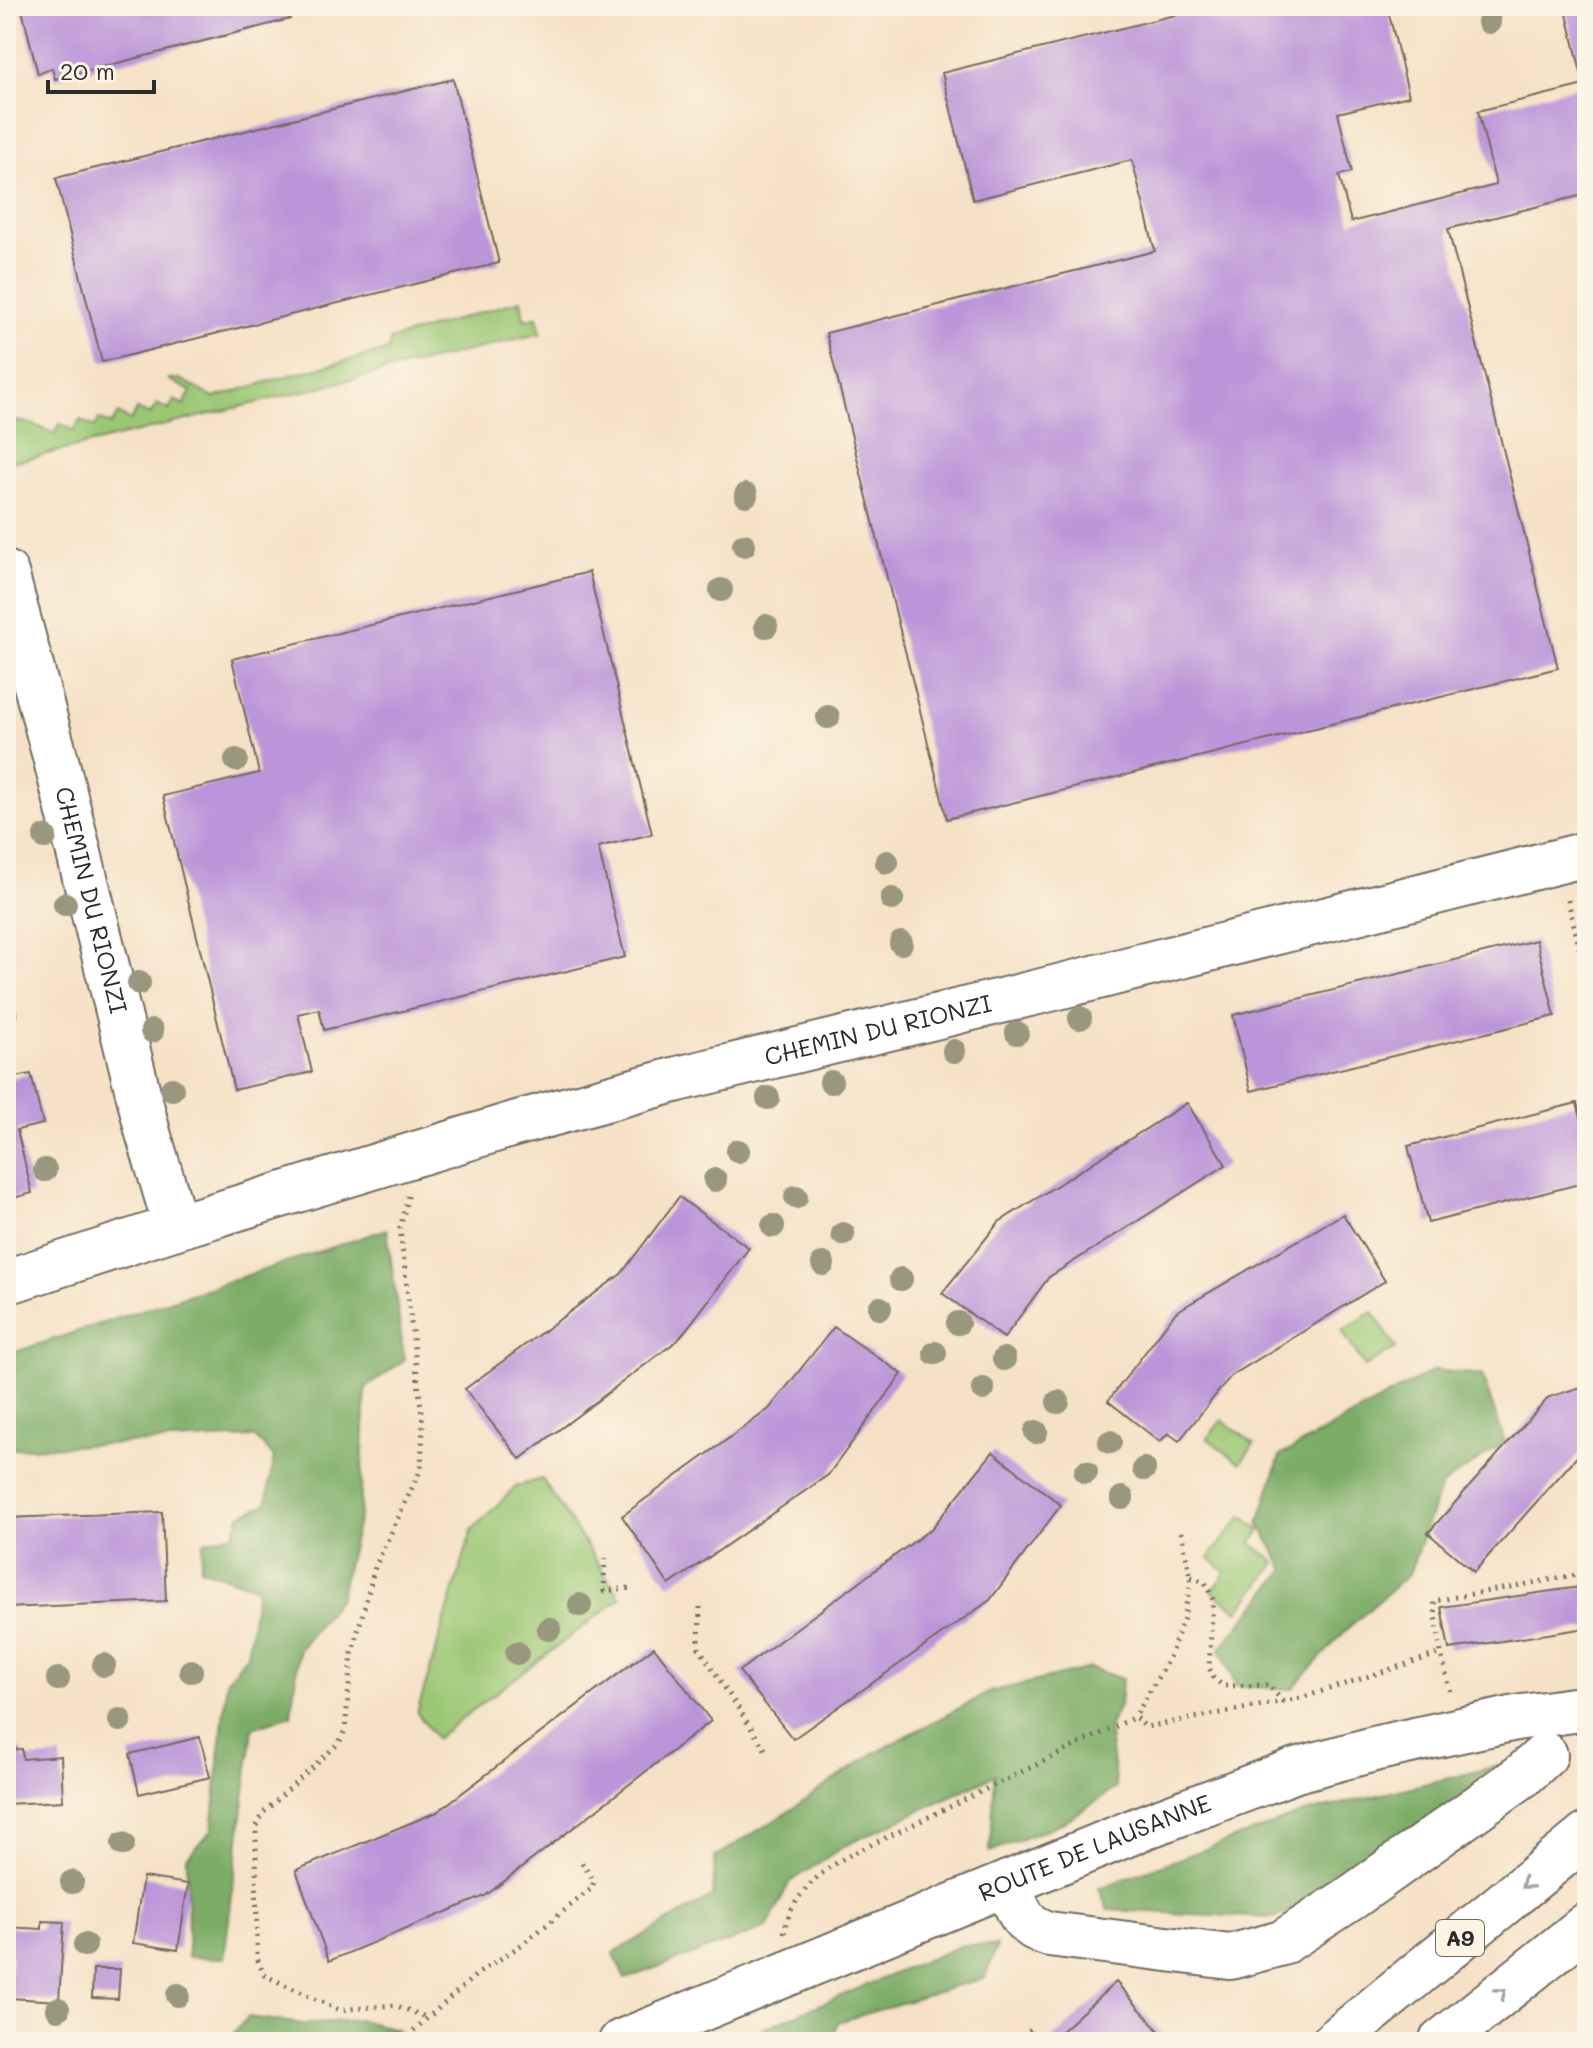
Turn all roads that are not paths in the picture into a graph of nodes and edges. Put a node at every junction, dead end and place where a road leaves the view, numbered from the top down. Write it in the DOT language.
graph roads {
  1 [pos="6,573"];
  2 [pos="1576,871"];
  3 [pos="176,1227"];
  4 [pos="6,1282"];
  5 [pos="1587,1708"];
  6 [pos="1545,1755"];
  7 [pos="1587,1835"];
  8 [pos="1008,1883"];
  9 [pos="1587,1925"];
  10 [pos="621,2042"];
  11 [pos="1334,2042"];
  12 [pos="1441,2042"];
  1 -- 3 [label="main road, CHEMIN DU RIONZI"];
  2 -- 3 [label="main road, CHEMIN DU RIONZI"];
  3 -- 4 [label="main road, CHEMIN DU RIONZI"];
  5 -- 8 [label="main road, ROUTE DE LAUSANNE"];
  6 -- 8 [label="main road"];
  7 -- 11 [label="main road, A9, one-way"];
  8 -- 10 [label="main road, ROUTE DE LAUSANNE"];
  12 -- 9 [label="main road, one-way"];
}
